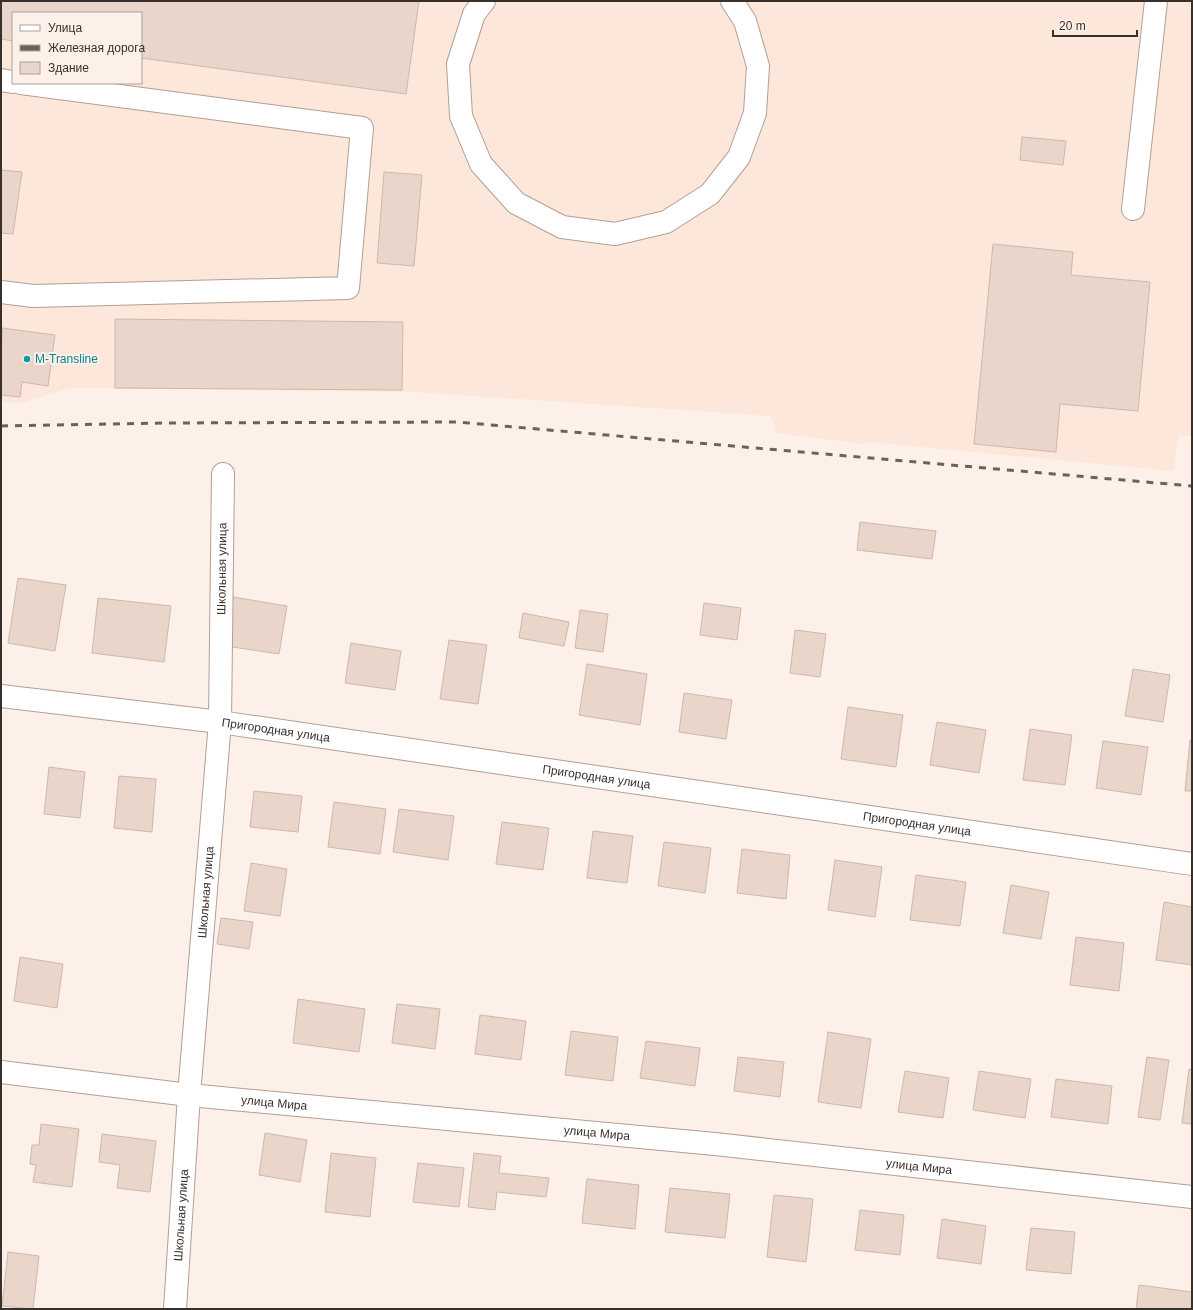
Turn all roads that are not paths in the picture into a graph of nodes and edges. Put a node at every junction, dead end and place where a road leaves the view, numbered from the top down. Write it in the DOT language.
graph roads {
  1 [pos="484,1"];
  2 [pos="732,1"];
  3 [pos="1156,1"];
  4 [pos="1,80"];
  5 [pos="12,82"];
  6 [pos="29,84"];
  7 [pos="1134,209"];
  8 [pos="1,292"];
  9 [pos="223,474"];
  10 [pos="1,696"];
  11 [pos="220,722"];
  12 [pos="1192,864"];
  13 [pos="1,1072"];
  14 [pos="188,1095"];
  15 [pos="1192,1197"];
  16 [pos="175,1309"];
  1 -- 2 [label="street"];
  3 -- 7 [label="street"];
  4 -- 5 [label="street"];
  6 -- 8 [label="street"];
  9 -- 11 [label="street, Школьная улица"];
  10 -- 11 [label="street, Пригородная улица"];
  11 -- 12 [label="street, Пригородная улица"];
  11 -- 14 [label="street, Школьная улица"];
  13 -- 14 [label="street, улица Мира"];
  14 -- 15 [label="street, улица Мира"];
  14 -- 16 [label="street, Школьная улица"];
}
